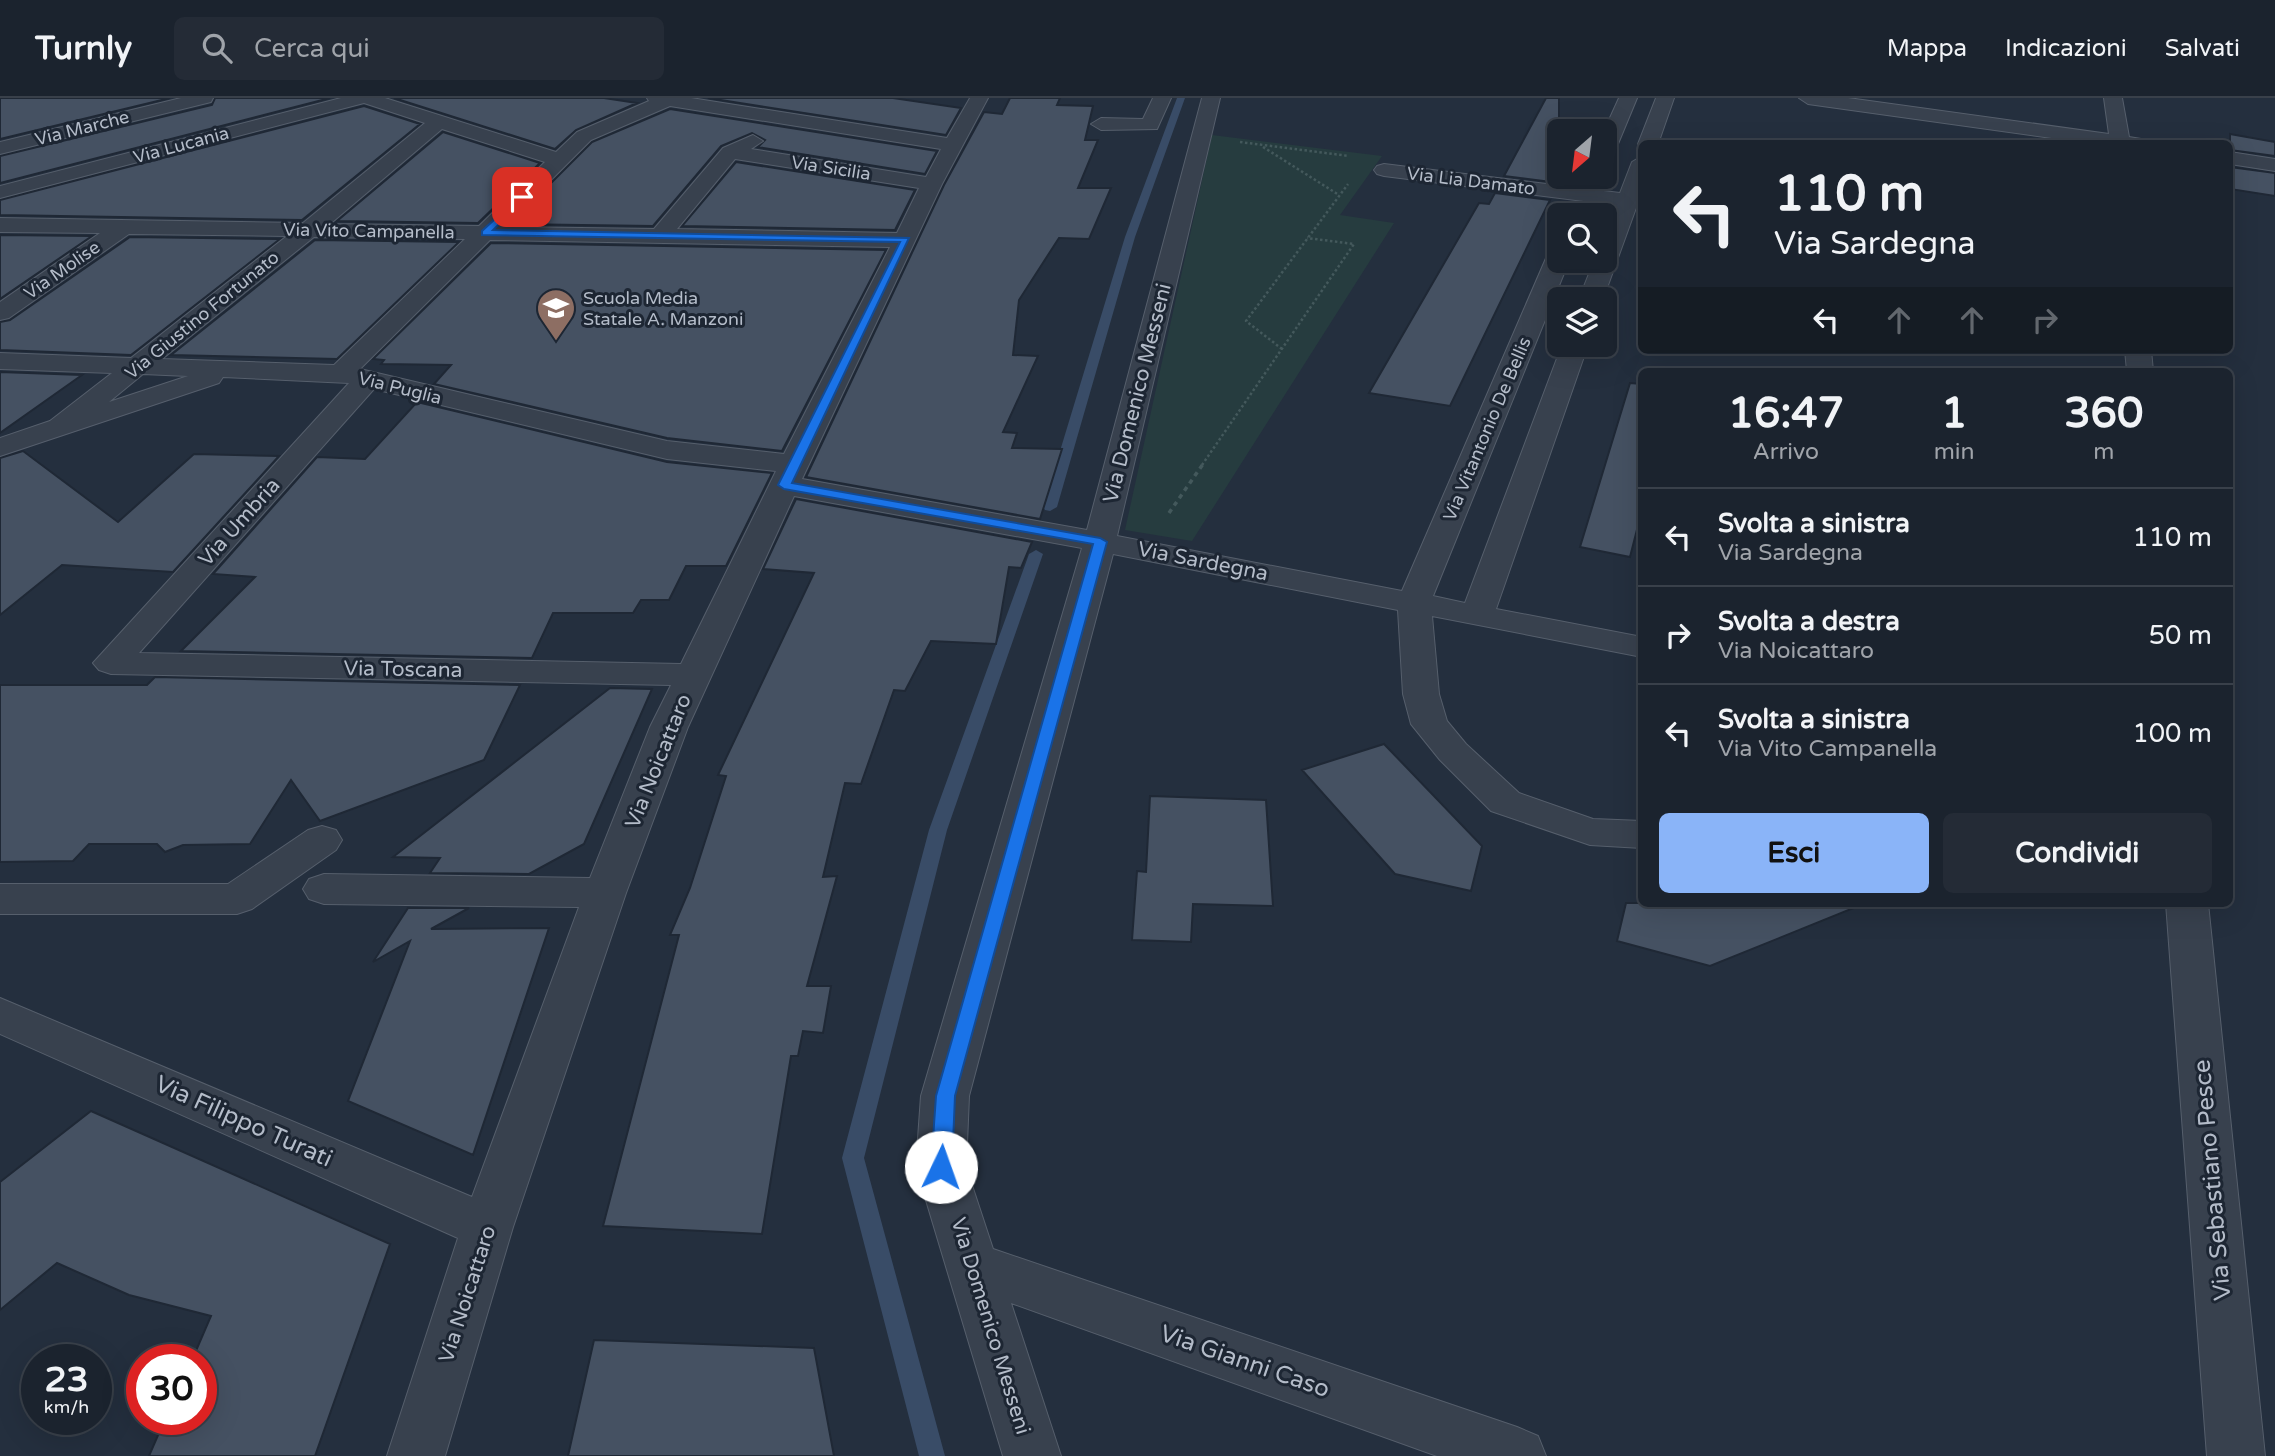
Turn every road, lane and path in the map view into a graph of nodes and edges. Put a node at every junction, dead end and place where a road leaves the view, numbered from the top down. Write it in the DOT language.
graph roads {
  1 [pos="204,98"];
  2 [pos="364,98"];
  3 [pos="1162,98"];
  4 [pos="1210,98"];
  5 [pos="1628,98"];
  6 [pos="1665,98"];
  7 [pos="1808,98"];
  8 [pos="2113,98"];
  9 [pos="665,99"];
  10 [pos="970,100"];
  11 [pos="1948,107"];
  12 [pos="439,121"];
  13 [pos="799,121"];
  14 [pos="1617,123"];
  15 [pos="1101,124"];
  16 [pos="1201,138"];
  17 [pos="1649,140"];
  18 [pos="2109,140"];
  19 [pos="2119,140"];
  20 [pos="1259,144"];
  21 [pos="954,145"];
  22 [pos="0,148"];
  23 [pos="730,152"];
  24 [pos="1354,156"];
  25 [pos="2233,158"];
  26 [pos="559,160"];
  27 [pos="2275,165"];
  28 [pos="1384,170"];
  29 [pos="1353,177"];
  30 [pos="1638,182"];
  31 [pos="932,184"];
  32 [pos="0,192"];
  33 [pos="1339,195"];
  34 [pos="1585,196"];
  35 [pos="1634,202"];
  36 [pos="0,225"];
  37 [pos="124,227"];
  38 [pos="309,230"];
  39 [pos="485,233"];
  40 [pos="660,236"];
  41 [pos="1307,238"];
  42 [pos="906,240"];
  43 [pos="1552,273"];
  44 [pos="1596,287"];
  45 [pos="0,313"];
  46 [pos="1282,349"];
  47 [pos="1571,357"];
  48 [pos="0,360"];
  49 [pos="140,366"];
  50 [pos="235,369"];
  51 [pos="354,377"];
  52 [pos="61,426"];
  53 [pos="0,447"];
  54 [pos="789,474"];
  55 [pos="1103,531"];
  56 [pos="1414,601"];
  57 [pos="1477,614"];
  58 [pos="1638,646"];
  59 [pos="111,663"];
  60 [pos="694,675"];
  61 [pos="1638,835"];
  62 [pos="322,840"];
  63 [pos="324,889"];
  64 [pos="605,892"];
  65 [pos="0,899"];
  66 [pos="2187,907"];
  67 [pos="0,1015"];
  68 [pos="488,1227"];
  69 [pos="974,1266"];
  70 [pos="416,1456"];
  71 [pos="1032,1456"];
  72 [pos="1517,1456"];
  73 [pos="2236,1456"];
  1 -- 22 [label="street, Via Marche"];
  2 -- 12 [label="street"];
  2 -- 32 [label="street, Via Lucania"];
  3 -- 15 [label="street"];
  4 -- 16 [label="street, Via Domenico Messeni"];
  5 -- 14 [label="street"];
  6 -- 17 [label="street"];
  7 -- 11 [label="street"];
  8 -- 19 [label="street"];
  9 -- 13 [label="street"];
  9 -- 26 [label="street, Via Umbria"];
  10 -- 21 [label="street, Via Noicattaro"];
  11 -- 18 [label="street"];
  12 -- 26 [label="street"];
  12 -- 38 [label="street, Via Giustino Fortunato"];
  13 -- 21 [label="street"];
  13 -- 23 [label="street"];
  16 -- 20 [label="path"];
  16 -- 55 [label="street, Via Domenico Messeni"];
  20 -- 24 [label="path"];
  20 -- 33 [label="path"];
  21 -- 31 [label="street, Via Noicattaro"];
  23 -- 31 [label="street, Via Sicilia"];
  23 -- 40 [label="street"];
  25 -- 27 [label="street"];
  26 -- 39 [label="street, Via Umbria"];
  28 -- 34 [label="street, Via Lia Damato"];
  29 -- 33 [label="path"];
  30 -- 35 [label="street"];
  31 -- 42 [label="street, Via Noicattaro"];
  33 -- 41 [label="path"];
  34 -- 35 [label="street, Via Lia Damato"];
  35 -- 44 [label="street"];
  36 -- 37 [label="street, Via Vito Campanella"];
  37 -- 38 [label="street, Via Vito Campanella"];
  37 -- 45 [label="street, Via Molise"];
  38 -- 39 [label="street, Via Vito Campanella"];
  38 -- 49 [label="street, Via Giustino Fortunato"];
  39 -- 40 [label="street, Via Vito Campanella"];
  39 -- 51 [label="street, Via Umbria"];
  40 -- 42 [label="street, Via Vito Campanella"];
  41 -- 46 [label="path"];
  41 -- 46 [label="path"];
  42 -- 54 [label="street, Via Noicattaro"];
  43 -- 56 [label="street, Via Vitantonio De Bellis"];
  46 -- 55 [label="path"];
  47 -- 57 [label="street"];
  48 -- 49 [label="street, Via Puglia"];
  49 -- 50 [label="street, Via Puglia"];
  49 -- 52 [label="street, Via Giustino Fortunato"];
  50 -- 51 [label="street, Via Puglia"];
  50 -- 52 [label="street, Via Giustino Fortunato"];
  51 -- 54 [label="street, Via Puglia"];
  51 -- 59 [label="street, Via Umbria"];
  52 -- 53 [label="street, Via Giustino Fortunato"];
  54 -- 55 [label="street, Via Sardegna"];
  54 -- 60 [label="street, Via Noicattaro"];
  55 -- 56 [label="street, Via Sardegna"];
  55 -- 69 [label="street, Via Domenico Messeni"];
  56 -- 57 [label="street, Via Sardegna"];
  56 -- 61 [label="street"];
  57 -- 58 [label="street, Via Sardegna"];
  59 -- 60 [label="street, Via Toscana"];
  60 -- 64 [label="street, Via Noicattaro"];
  62 -- 65 [label="street"];
  63 -- 64 [label="street"];
  64 -- 68 [label="street, Via Noicattaro"];
  66 -- 73 [label="street, Via Sebastiano Pesce"];
  67 -- 68 [label="street, Via Filippo Turati"];
  68 -- 70 [label="street, Via Noicattaro"];
  69 -- 71 [label="street, Via Domenico Messeni"];
  69 -- 72 [label="street, Via Gianni Caso"];
}
